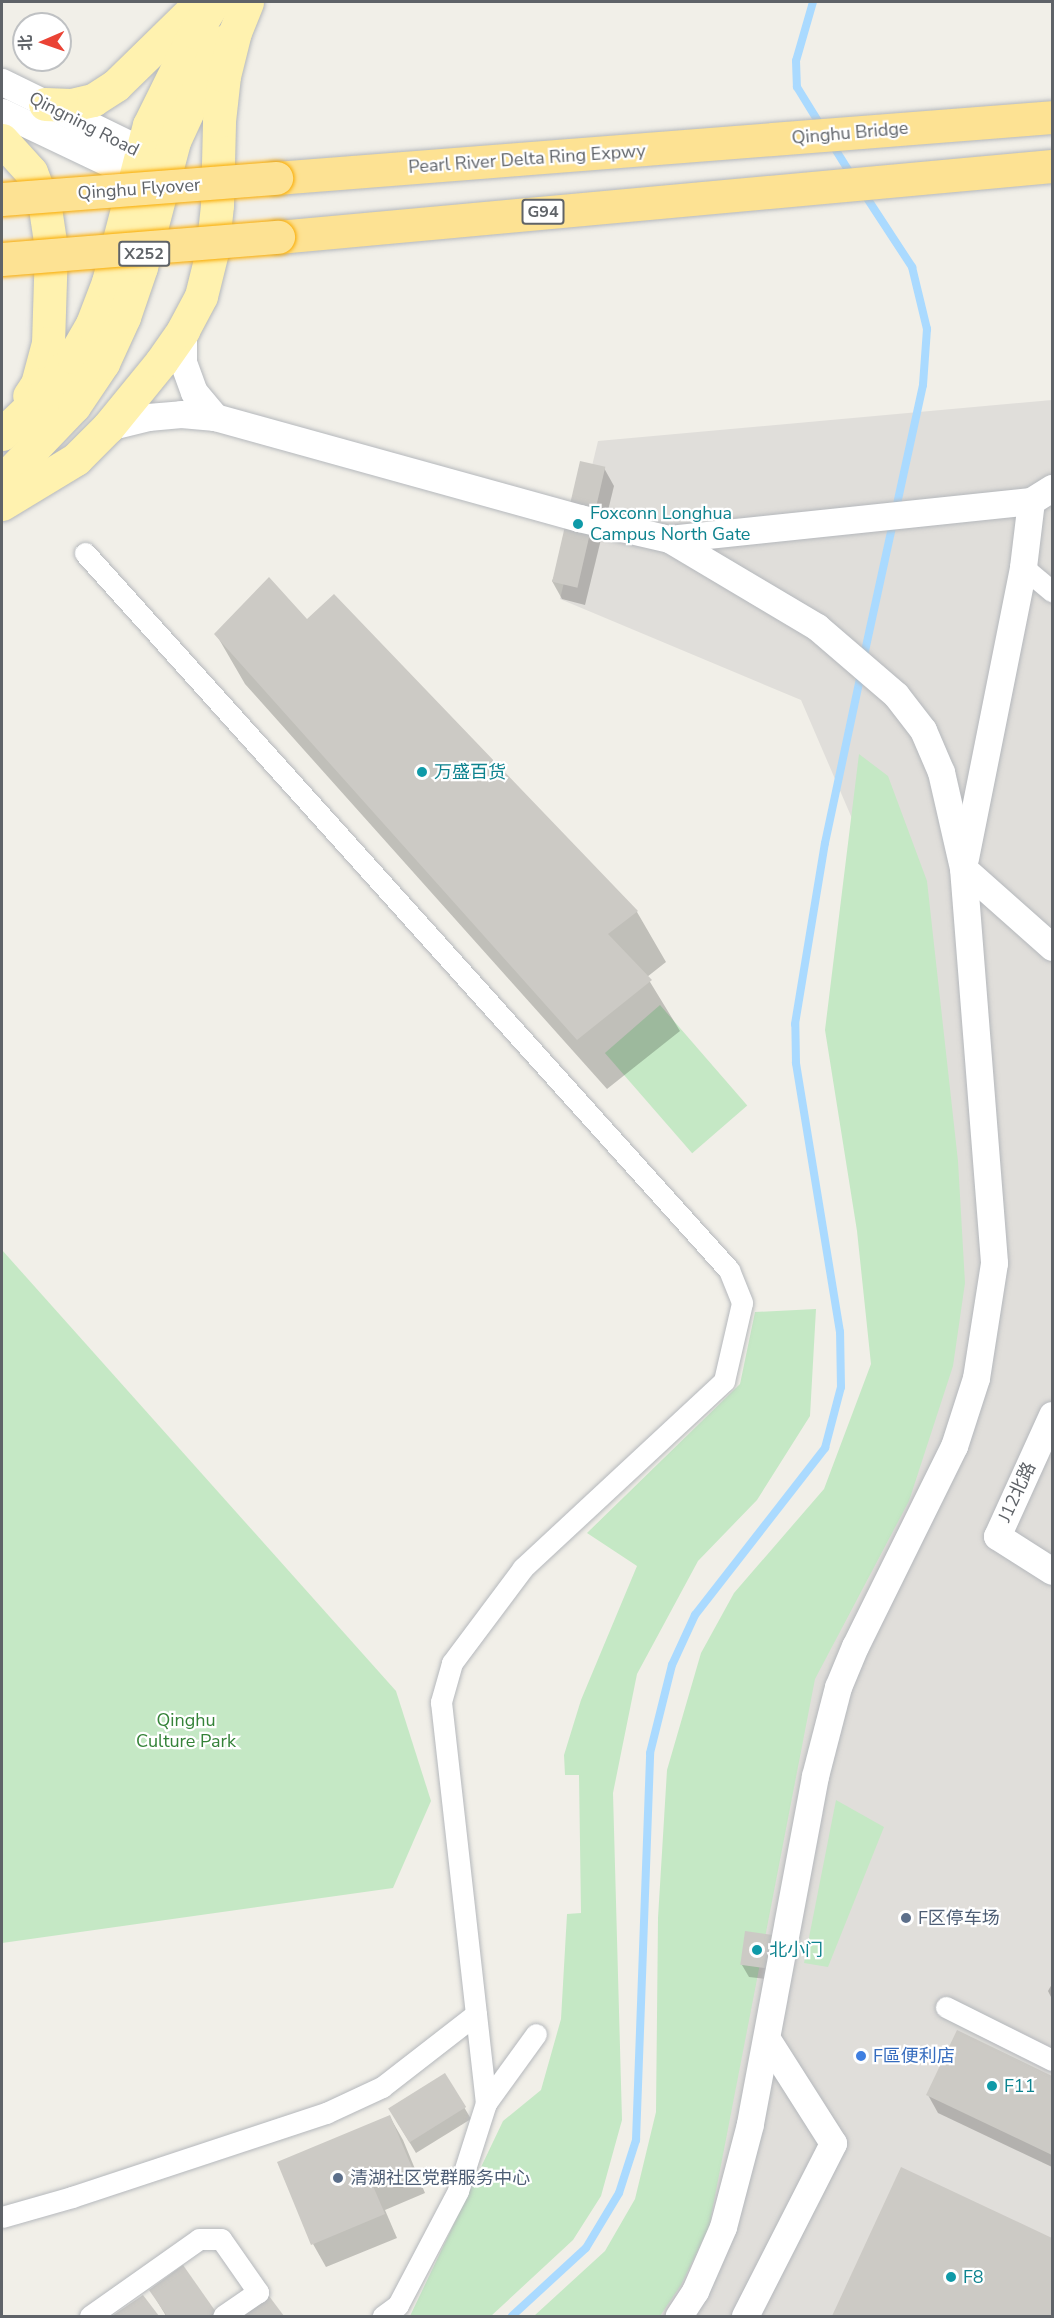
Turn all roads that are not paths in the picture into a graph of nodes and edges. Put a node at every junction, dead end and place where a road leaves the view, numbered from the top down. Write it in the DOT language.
graph roads {
  1 [pos="201,2"];
  2 [pos="214,2"];
  3 [pos="245,2"];
  4 [pos="2,82"];
  5 [pos="45,104"];
  6 [pos="2,112"];
  7 [pos="1053,117"];
  8 [pos="777,139"];
  9 [pos="2,140"];
  10 [pos="1053,166"];
  11 [pos="146,167"];
  12 [pos="276,178"];
  13 [pos="2,199"];
  14 [pos="2,259"];
  15 [pos="183,330"];
  16 [pos="214,417"];
  17 [pos="108,427"];
  18 [pos="6,430"];
  19 [pos="2,481"];
  20 [pos="1042,495"];
  21 [pos="2,504"];
  22 [pos="669,539"];
  23 [pos="85,553"];
  24 [pos="1023,567"];
  25 [pos="1053,591"];
  26 [pos="963,868"];
  27 [pos="1053,947"];
  28 [pos="1053,1415"];
  29 [pos="1053,1571"];
  30 [pos="946,2007"];
  31 [pos="476,2014"];
  32 [pos="536,2034"];
  33 [pos="767,2039"];
  34 [pos="1053,2060"];
  35 [pos="486,2103"];
  36 [pos="2,2217"];
  37 [pos="90,2316"];
  38 [pos="223,2316"];
  39 [pos="383,2316"];
  40 [pos="678,2316"];
  41 [pos="745,2316"];
  1 -- 5 [label="main road"];
  2 -- 11 [label="main road, X252"];
  3 -- 11 [label="main road, X252"];
  3 -- 15 [label="main road"];
  4 -- 5 [label="street, Qingning Road"];
  5 -- 11 [label="street, Qingning Road"];
  6 -- 11 [label="street, Qingning Road"];
  7 -- 8 [label="highway, Qinghu Bridge"];
  8 -- 12 [label="highway, Pearl River Delta Ring Expwy"];
  9 -- 18 [label="main road"];
  10 -- 14 [label="highway, G94, bridge"];
  11 -- 18 [label="main road, X252"];
  11 -- 19 [label="main road, X252"];
  12 -- 13 [label="highway, Qinghu Flyover, bridge"];
  15 -- 16 [label="street"];
  15 -- 17 [label="main road"];
  16 -- 17 [label="street"];
  16 -- 22 [label="street"];
  17 -- 21 [label="main road"];
  20 -- 22 [label="street"];
  20 -- 24 [label="street"];
  22 -- 26 [label="street"];
  23 -- 31 [label="street"];
  24 -- 25 [label="street"];
  24 -- 26 [label="street"];
  26 -- 27 [label="street"];
  26 -- 33 [label="street"];
  28 -- 29 [label="street, J12北路"];
  30 -- 34 [label="street"];
  31 -- 35 [label="street"];
  31 -- 36 [label="street"];
  32 -- 35 [label="street"];
  33 -- 40 [label="street"];
  33 -- 41 [label="street"];
  35 -- 39 [label="street"];
  37 -- 38 [label="street"];
}
